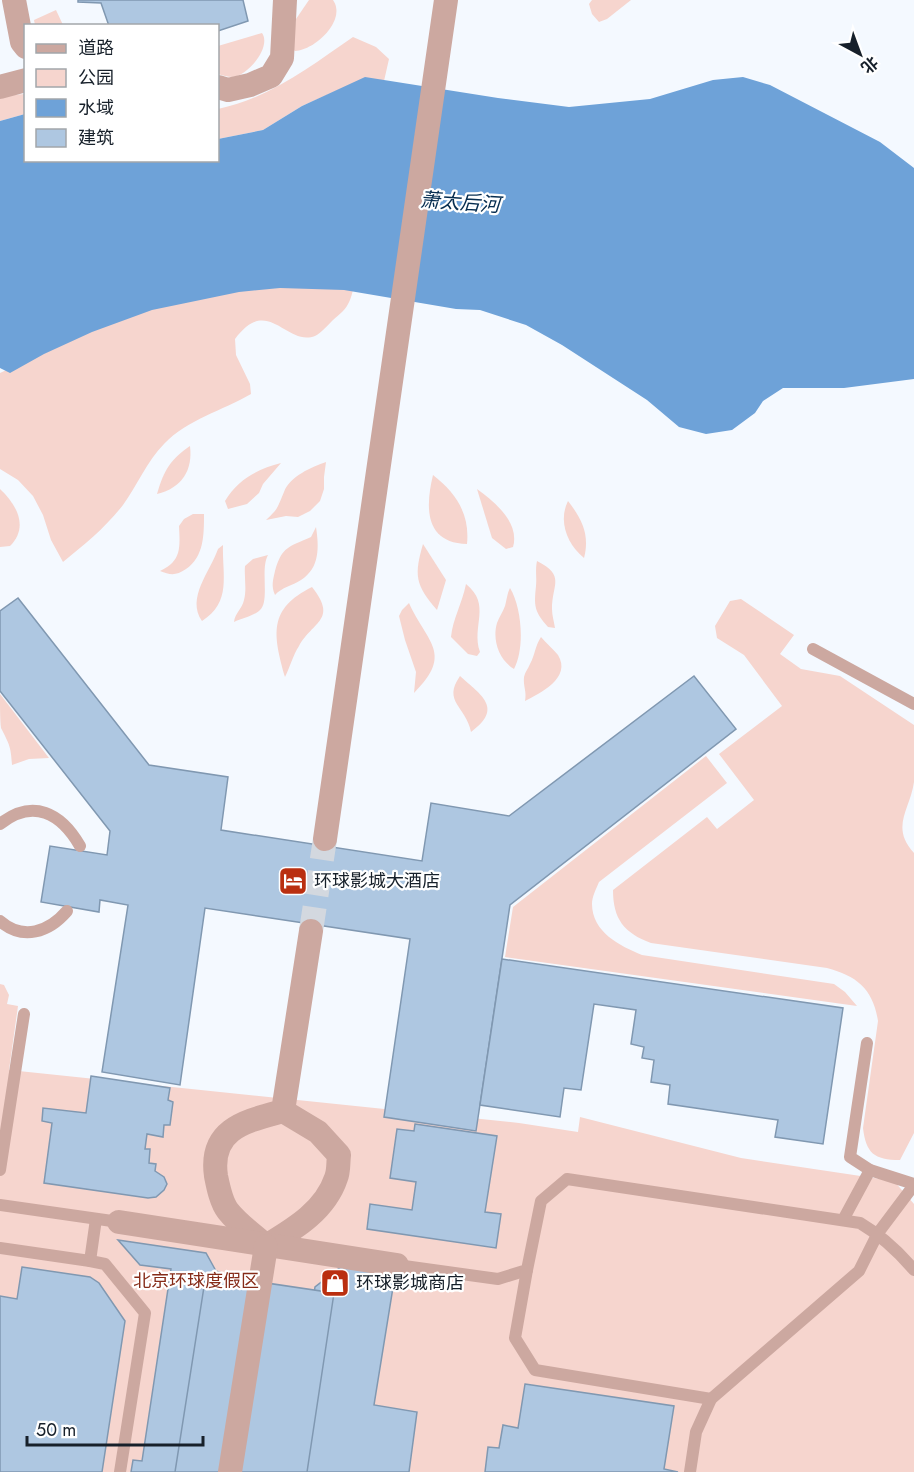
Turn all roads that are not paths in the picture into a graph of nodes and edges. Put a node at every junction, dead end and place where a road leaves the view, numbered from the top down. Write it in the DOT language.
graph roads {
  1 [pos="14,0"];
  2 [pos="446,0"];
  3 [pos="287,1"];
  4 [pos="0,33"];
  5 [pos="24,45"];
  6 [pos="24,81"];
  7 [pos="0,87"];
  8 [pos="221,91"];
  9 [pos="813,649"];
  10 [pos="914,704"];
  11 [pos="0,824"];
  12 [pos="325,840"];
  13 [pos="80,846"];
  14 [pos="67,911"];
  15 [pos="0,921"];
  16 [pos="311,931"];
  17 [pos="24,1014"];
  18 [pos="867,1043"];
  19 [pos="283,1111"];
  20 [pos="0,1170"];
  21 [pos="870,1170"];
  22 [pos="914,1185"];
  23 [pos="0,1205"];
  24 [pos="108,1220"];
  25 [pos="843,1220"];
  26 [pos="878,1233"];
  27 [pos="266,1246"];
  28 [pos="0,1248"];
  29 [pos="90,1261"];
  30 [pos="396,1265"];
  31 [pos="527,1270"];
  32 [pos="914,1270"];
  33 [pos="711,1399"];
  34 [pos="120,1472"];
  35 [pos="230,1472"];
  36 [pos="690,1472"];
  1 -- 5 [label="street"];
  2 -- 12 [label="street"];
  3 -- 8 [label="street"];
  4 -- 5 [label="street"];
  6 -- 7 [label="street"];
  9 -- 10 [label="lane"];
  11 -- 13 [label="lane"];
  14 -- 15 [label="lane"];
  16 -- 19 [label="street"];
  17 -- 20 [label="lane"];
  18 -- 21 [label="lane"];
  19 -- 27 [label="street"];
  19 -- 27 [label="street"];
  21 -- 22 [label="lane"];
  21 -- 25 [label="lane"];
  22 -- 26 [label="lane"];
  23 -- 24 [label="lane"];
  24 -- 27 [label="street"];
  24 -- 29 [label="lane"];
  25 -- 26 [label="lane"];
  25 -- 31 [label="lane"];
  26 -- 32 [label="lane"];
  26 -- 33 [label="lane"];
  27 -- 30 [label="street"];
  27 -- 35 [label="street"];
  28 -- 29 [label="lane"];
  29 -- 34 [label="lane"];
  30 -- 31 [label="lane"];
  31 -- 33 [label="lane"];
  33 -- 36 [label="lane"];
}
